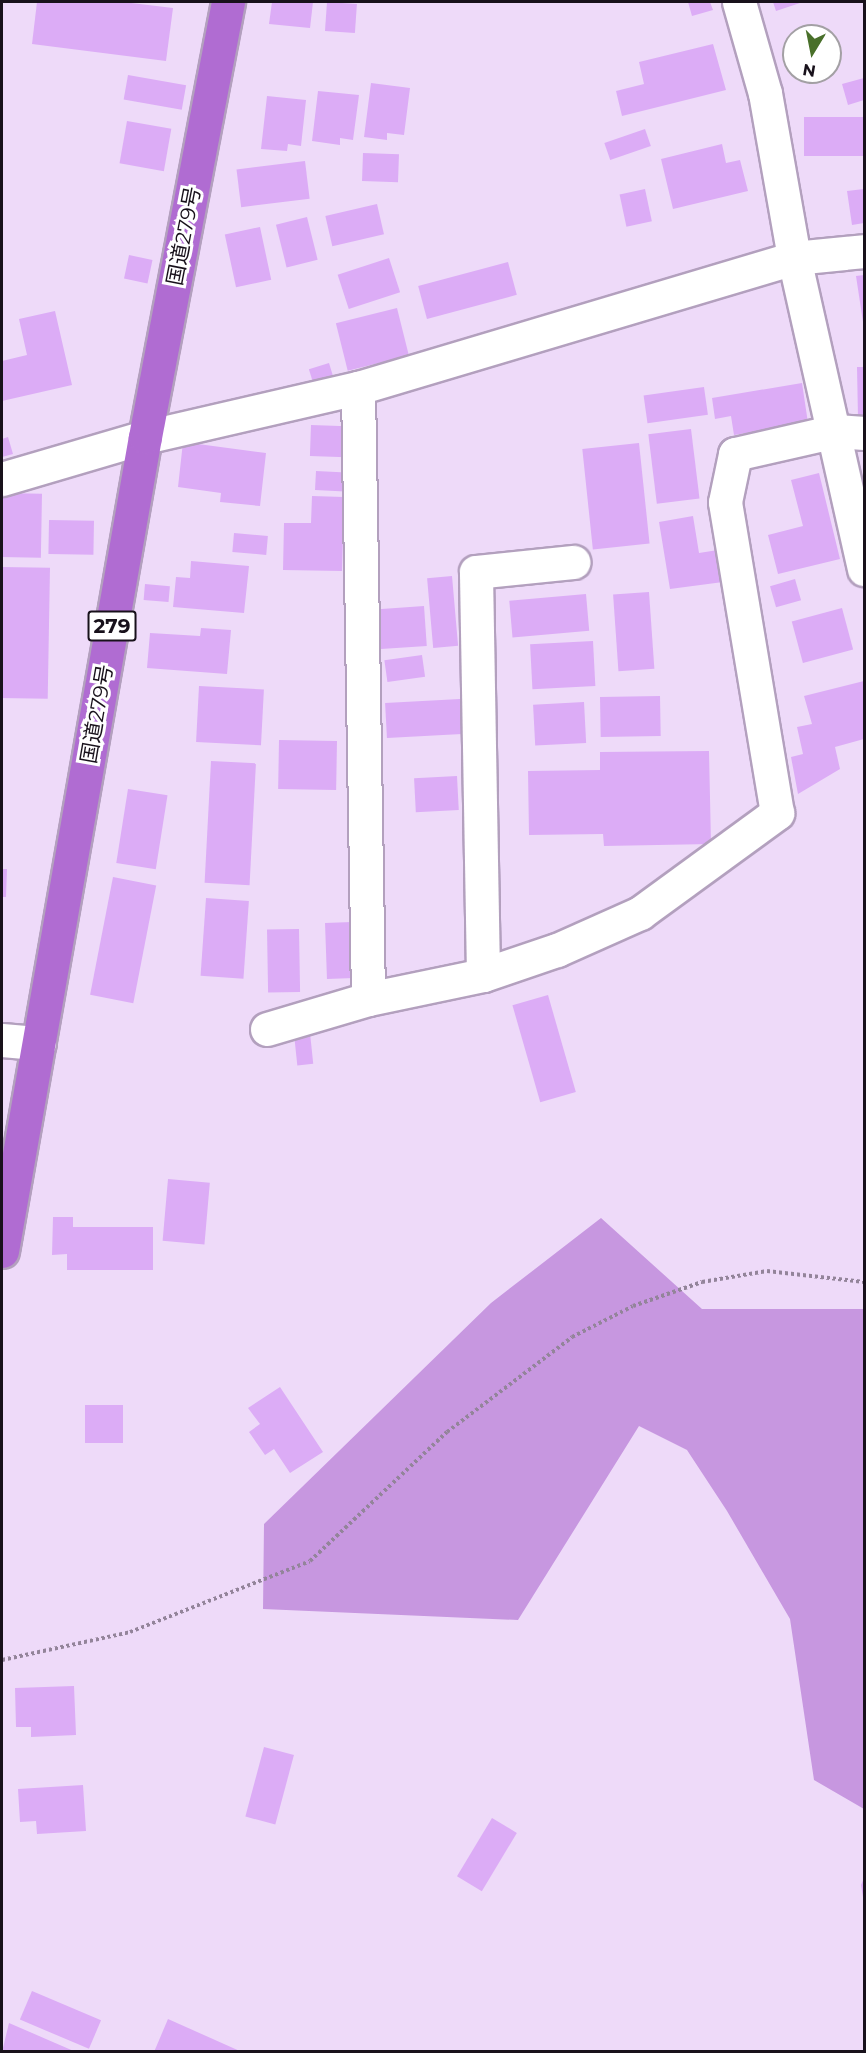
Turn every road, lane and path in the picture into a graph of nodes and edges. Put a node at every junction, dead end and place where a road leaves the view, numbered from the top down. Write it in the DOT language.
graph roads {
  1 [pos="228,2"];
  2 [pos="739,2"];
  3 [pos="864,251"];
  4 [pos="794,258"];
  5 [pos="358,388"];
  6 [pos="850,432"];
  7 [pos="146,437"];
  8 [pos="2,479"];
  9 [pos="573,562"];
  10 [pos="864,569"];
  11 [pos="483,975"];
  12 [pos="368,999"];
  13 [pos="267,1029"];
  14 [pos="2,1040"];
  15 [pos="39,1043"];
  16 [pos="2,1251"];
  17 [pos="864,1282"];
  18 [pos="2,1660"];
  1 -- 7 [label="highway, 国道279号 / 279"];
  2 -- 4 [label="street"];
  3 -- 4 [label="street"];
  4 -- 5 [label="street"];
  4 -- 6 [label="street"];
  5 -- 7 [label="street"];
  5 -- 12 [label="street"];
  6 -- 10 [label="street"];
  6 -- 11 [label="street"];
  7 -- 8 [label="street"];
  7 -- 15 [label="highway, 国道279号 / 279"];
  9 -- 11 [label="street"];
  11 -- 12 [label="street"];
  12 -- 13 [label="street"];
  14 -- 15 [label="street"];
  15 -- 16 [label="highway, 国道279号 / 279"];
  17 -- 18 [label="path"];
}
